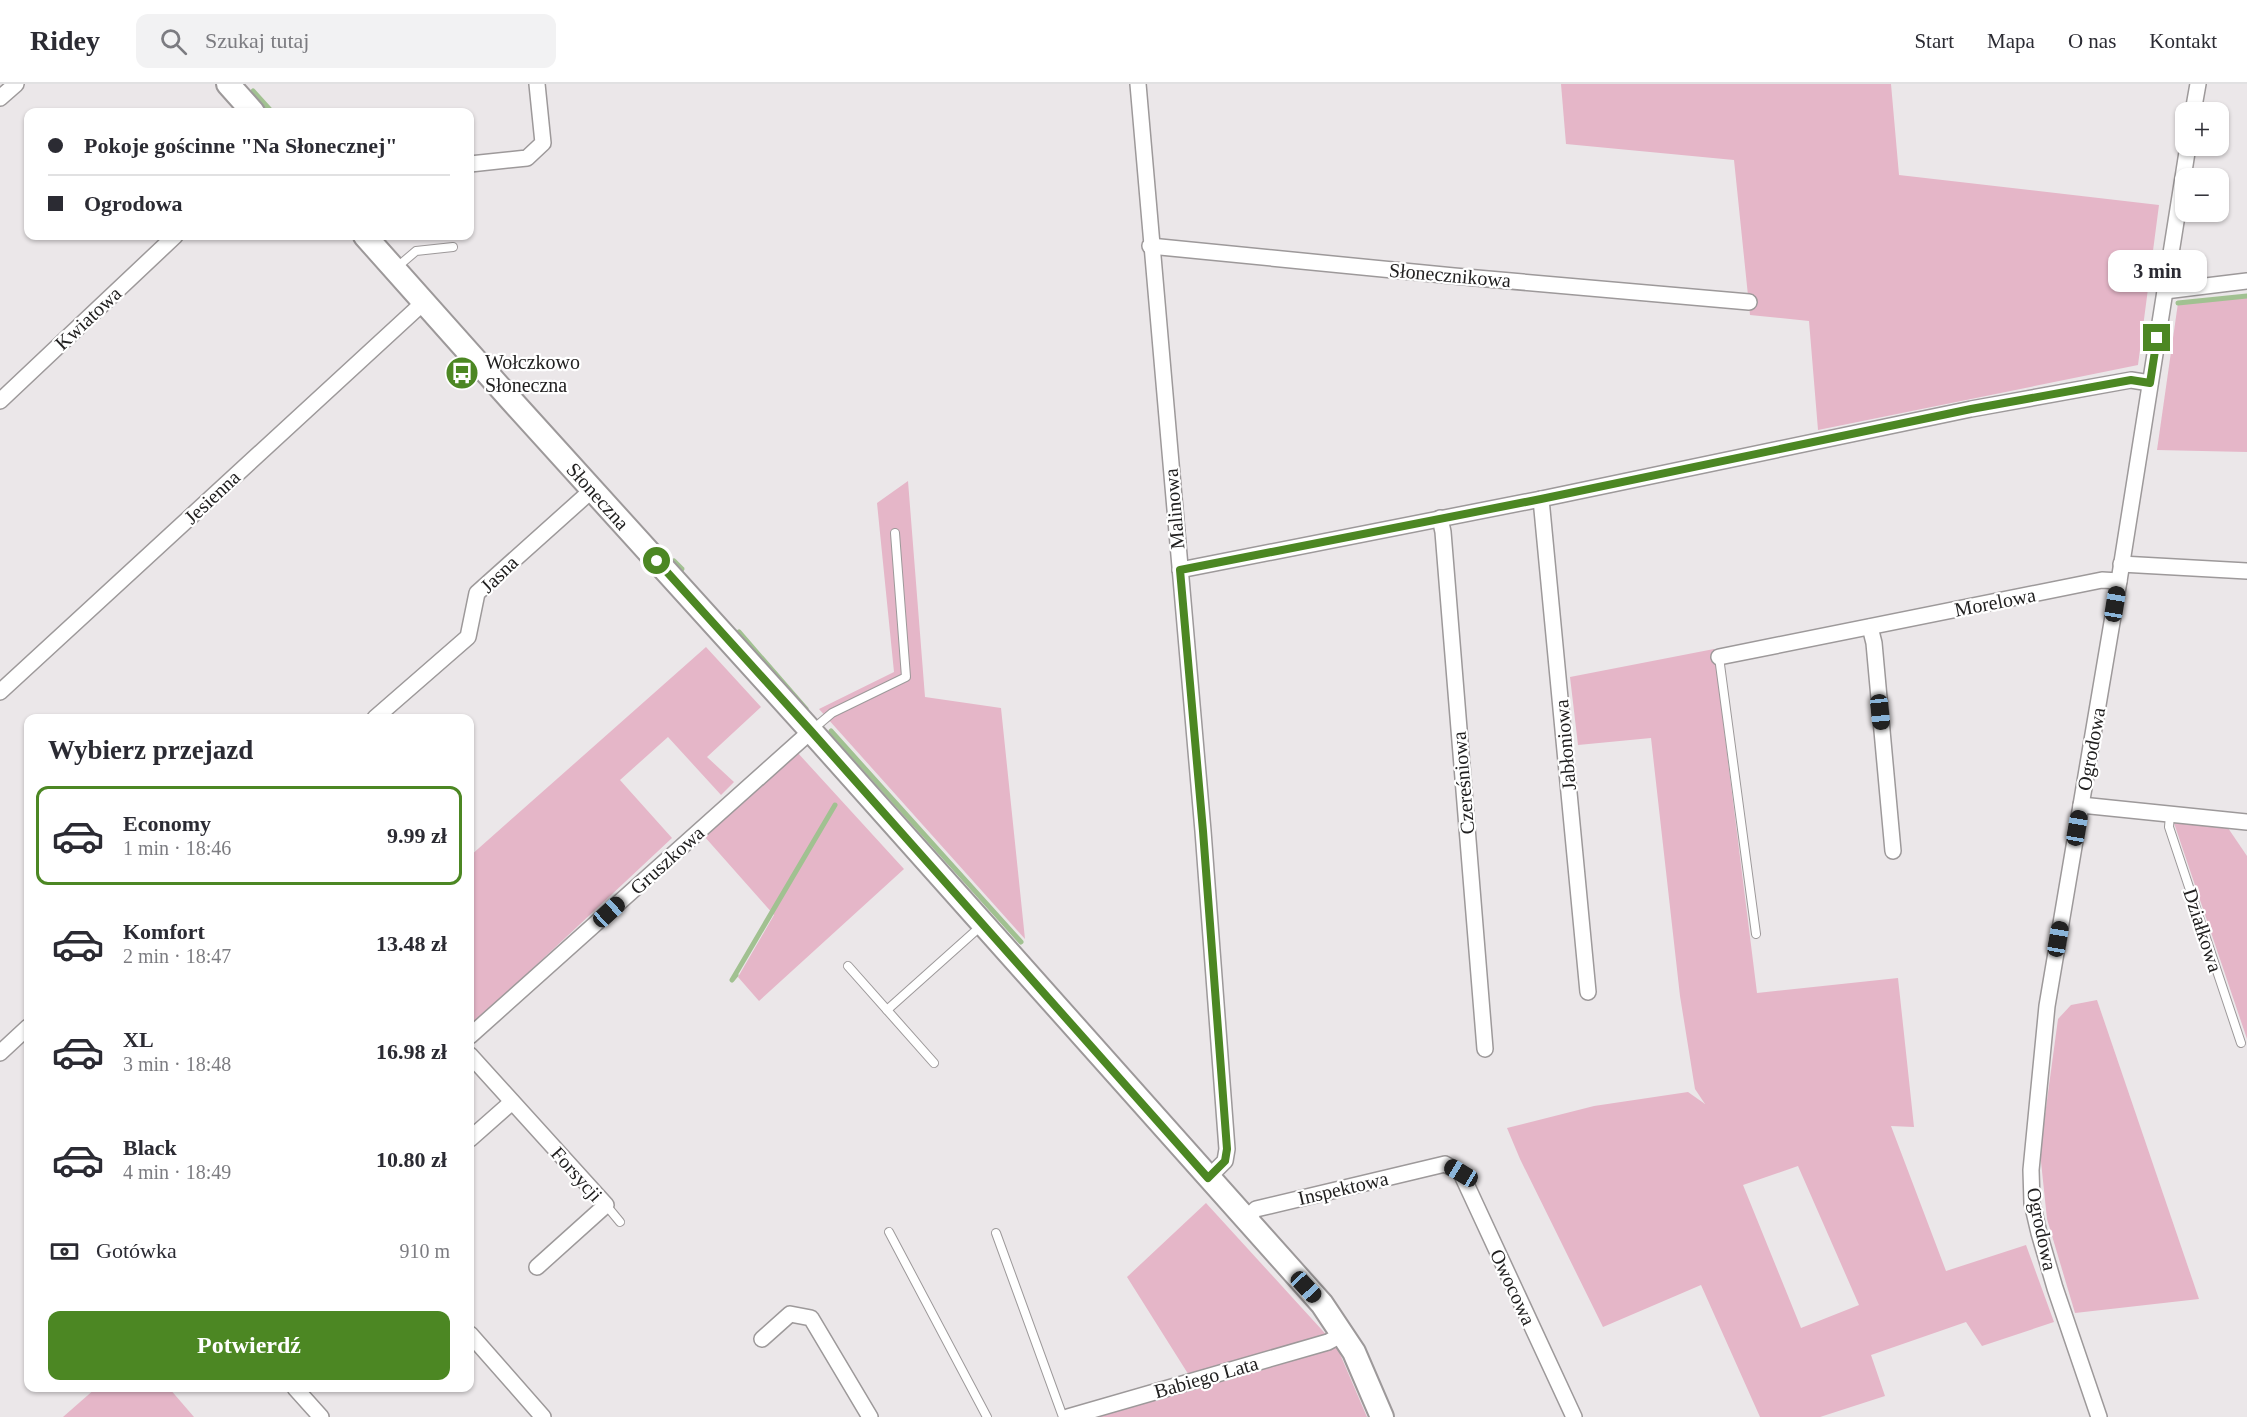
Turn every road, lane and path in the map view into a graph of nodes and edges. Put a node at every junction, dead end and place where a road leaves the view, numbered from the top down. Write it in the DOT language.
graph roads {
  1 [pos="16,84"];
  2 [pos="228,84"];
  3 [pos="537,84"];
  4 [pos="1138,84"];
  5 [pos="2198,84"];
  6 [pos="0,98"];
  7 [pos="2195,102"];
  8 [pos="249,108"];
  9 [pos="2186,156"];
  10 [pos="474,164"];
  11 [pos="171,240"];
  12 [pos="369,240"];
  13 [pos="453,246"];
  14 [pos="1150,246"];
  15 [pos="395,269"];
  16 [pos="2247,281"];
  17 [pos="2165,291"];
  18 [pos="424,302"];
  19 [pos="1749,302"];
  20 [pos="2150,383"];
  21 [pos="0,401"];
  22 [pos="592,490"];
  23 [pos="1541,499"];
  24 [pos="1440,518"];
  25 [pos="895,533"];
  26 [pos="2121,564"];
  27 [pos="1180,570"];
  28 [pos="2247,571"];
  29 [pos="2119,581"];
  30 [pos="1870,627"];
  31 [pos="1719,657"];
  32 [pos="0,692"];
  33 [pos="380,714"];
  34 [pos="811,731"];
  35 [pos="2081,805"];
  36 [pos="2169,815"];
  37 [pos="2247,822"];
  38 [pos="1893,851"];
  39 [pos="982,925"];
  40 [pos="1756,933"];
  41 [pos="849,966"];
  42 [pos="1588,992"];
  43 [pos="887,1010"];
  44 [pos="24,1031"];
  45 [pos="474,1032"];
  46 [pos="2241,1044"];
  47 [pos="1485,1049"];
  48 [pos="0,1053"];
  49 [pos="474,1059"];
  50 [pos="934,1063"];
  51 [pos="512,1102"];
  52 [pos="474,1135"];
  53 [pos="1445,1164"];
  54 [pos="1208,1178"];
  55 [pos="606,1206"];
  56 [pos="1245,1220"];
  57 [pos="620,1222"];
  58 [pos="889,1232"];
  59 [pos="996,1233"];
  60 [pos="537,1267"];
  61 [pos="1343,1334"];
  62 [pos="474,1339"];
  63 [pos="762,1339"];
  64 [pos="299,1392"];
  65 [pos="321,1417"];
  66 [pos="543,1417"];
  67 [pos="870,1417"];
  68 [pos="987,1417"];
  69 [pos="1062,1417"];
  70 [pos="1068,1417"];
  71 [pos="1382,1417"];
  72 [pos="1574,1417"];
  73 [pos="2099,1417"];
  1 -- 6 [label="street"];
  2 -- 8 [label="street"];
  3 -- 10 [label="street"];
  4 -- 14 [label="street, Malinowa"];
  5 -- 7 [label="street"];
  9 -- 17 [label="street, Ogrodowa"];
  11 -- 21 [label="street, Kwiatowa"];
  12 -- 15 [label="street, Słoneczna"];
  13 -- 15 [label="lane"];
  14 -- 19 [label="street, Słonecznikowa"];
  14 -- 27 [label="street, Malinowa"];
  15 -- 18 [label="street, Słoneczna"];
  16 -- 17 [label="street"];
  17 -- 20 [label="street, Ogrodowa"];
  18 -- 22 [label="street, Słoneczna"];
  18 -- 32 [label="street, Jesienna"];
  20 -- 23 [label="street"];
  20 -- 26 [label="street, Ogrodowa"];
  22 -- 33 [label="street, Jasna"];
  22 -- 34 [label="street, Słoneczna"];
  23 -- 24 [label="street"];
  23 -- 42 [label="street, Jabłoniowa"];
  24 -- 27 [label="street"];
  24 -- 47 [label="street, Czereśniowa"];
  25 -- 34 [label="lane"];
  26 -- 28 [label="street"];
  26 -- 29 [label="street, Ogrodowa"];
  27 -- 54 [label="street, Malinowa"];
  29 -- 30 [label="street, Morelowa"];
  29 -- 35 [label="street, Ogrodowa"];
  30 -- 31 [label="street, Morelowa"];
  30 -- 38 [label="street"];
  31 -- 40 [label="lane"];
  34 -- 39 [label="street, Słoneczna"];
  34 -- 45 [label="street, Gruszkowa"];
  35 -- 36 [label="street"];
  35 -- 73 [label="street, Ogrodowa"];
  36 -- 37 [label="street"];
  36 -- 46 [label="lane, Działkowa"];
  39 -- 43 [label="lane"];
  39 -- 54 [label="street, Słoneczna"];
  41 -- 43 [label="lane"];
  43 -- 50 [label="lane"];
  44 -- 48 [label="street"];
  49 -- 51 [label="street, Forsycji"];
  51 -- 52 [label="street"];
  51 -- 55 [label="street, Forsycji"];
  53 -- 56 [label="street, Inspektowa"];
  53 -- 72 [label="street, Owocowa"];
  54 -- 56 [label="street, Słoneczna"];
  55 -- 57 [label="lane"];
  55 -- 60 [label="street, Forsycji"];
  56 -- 61 [label="street, Słoneczna"];
  58 -- 68 [label="lane"];
  59 -- 69 [label="lane"];
  61 -- 70 [label="street, Babiego Lata"];
  61 -- 71 [label="street, Słoneczna"];
  62 -- 66 [label="street"];
  63 -- 67 [label="street"];
  64 -- 65 [label="street"];
}
